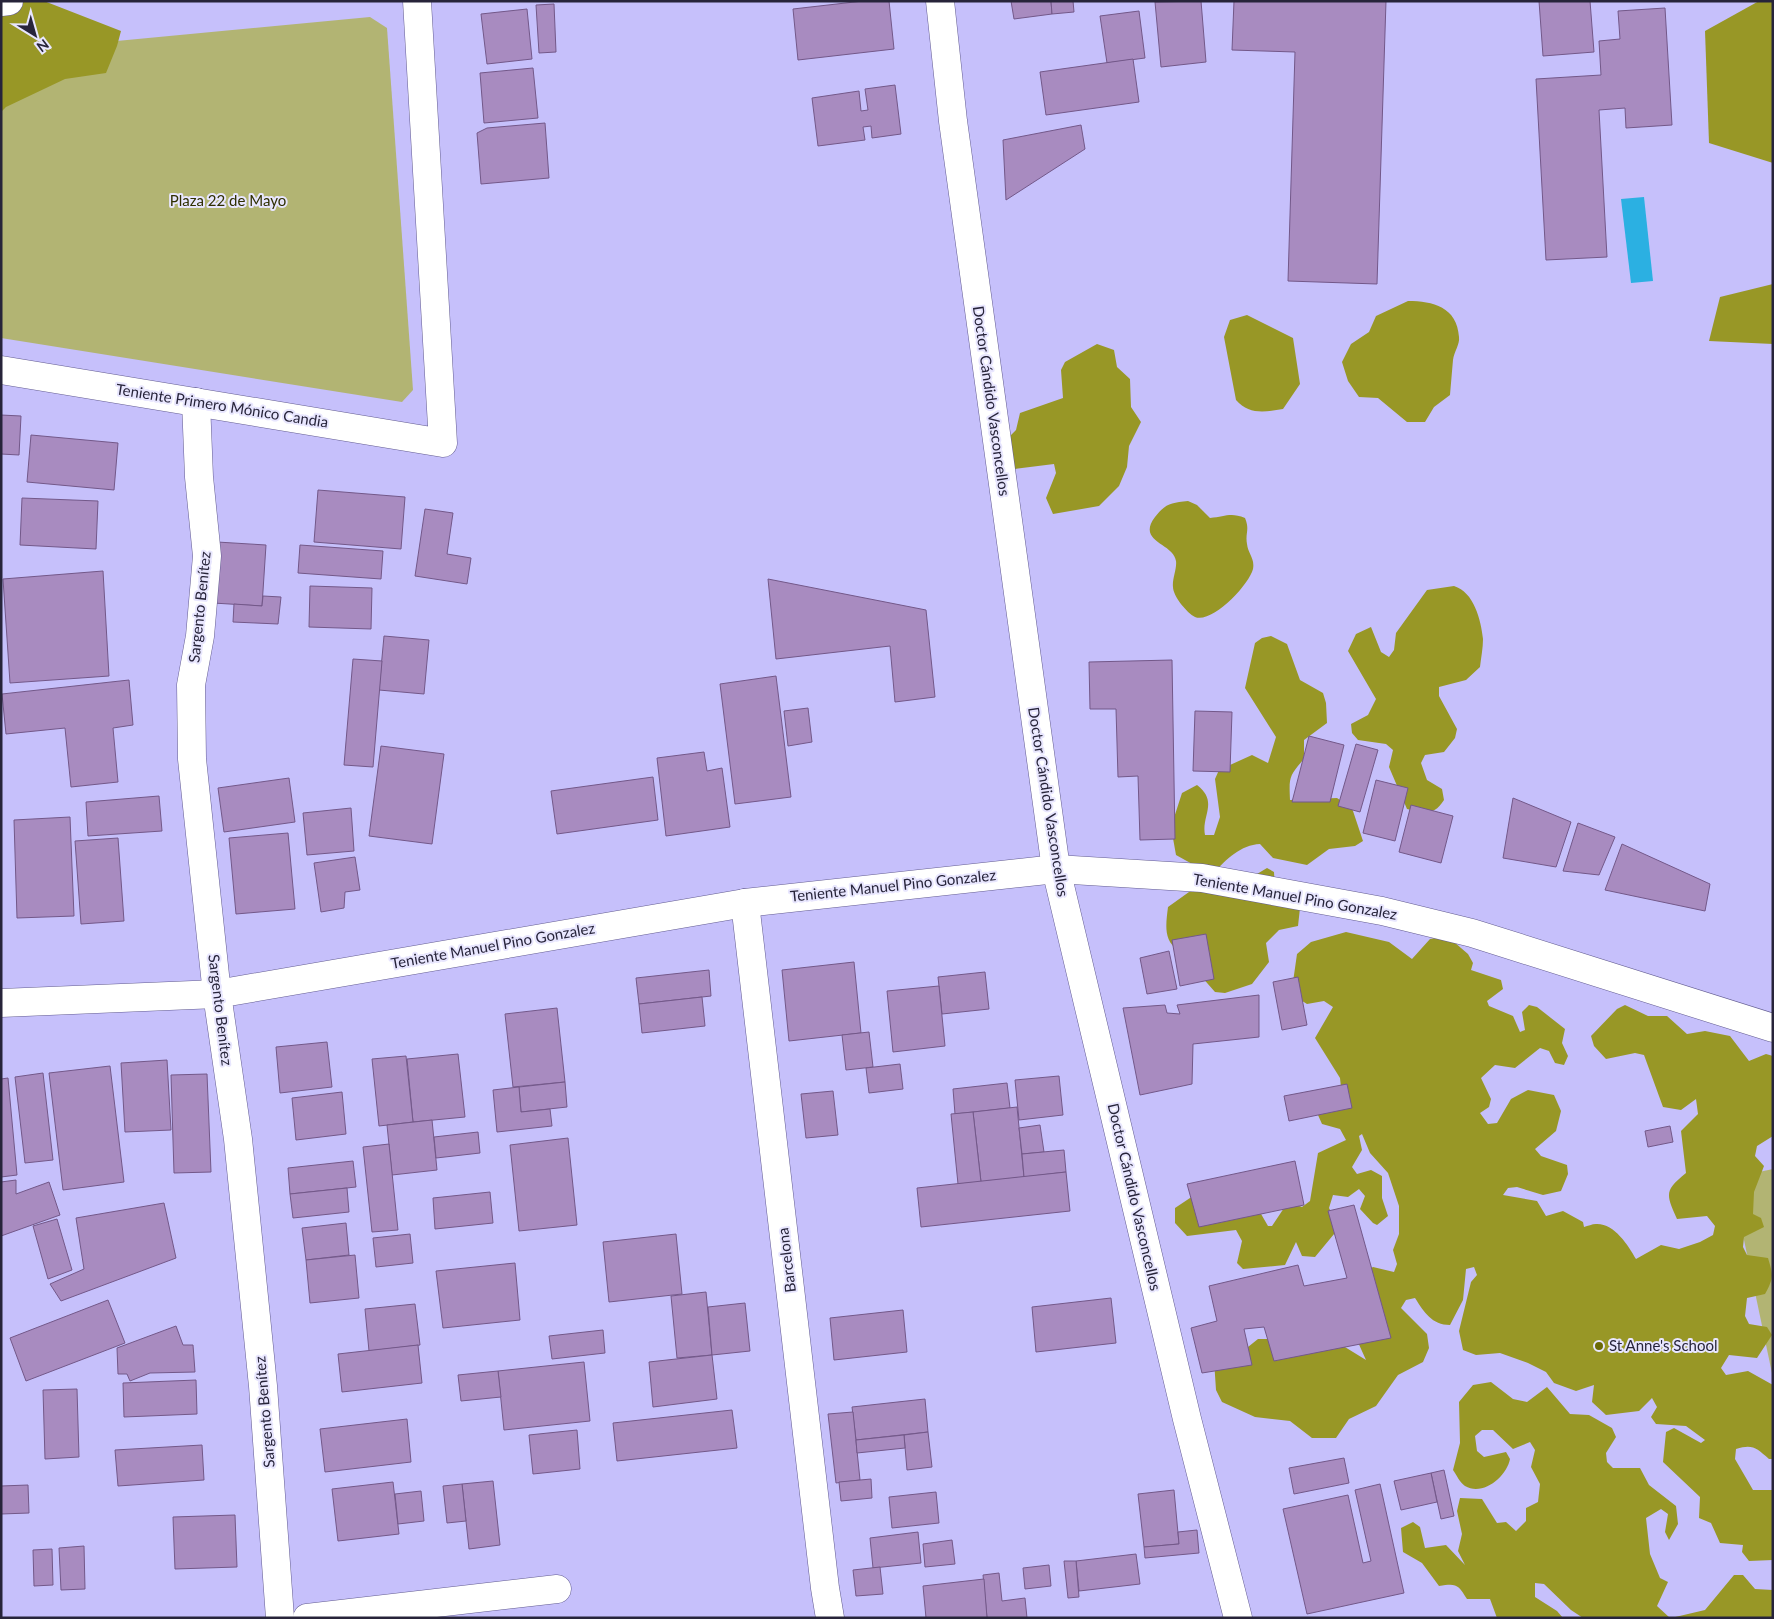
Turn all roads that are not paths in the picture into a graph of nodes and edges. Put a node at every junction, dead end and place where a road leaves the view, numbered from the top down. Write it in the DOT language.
graph roads {
  1 [pos="9,1"];
  2 [pos="416,1"];
  3 [pos="940,1"];
  4 [pos="1,2"];
  5 [pos="1,370"];
  6 [pos="196,402"];
  7 [pos="1056,869"];
  8 [pos="745,903"];
  9 [pos="216,994"];
  10 [pos="1,1003"];
  11 [pos="1773,1028"];
  12 [pos="557,1588"];
  13 [pos="280,1618"];
  14 [pos="307,1618"];
  15 [pos="830,1618"];
  16 [pos="1238,1618"];
  1 -- 4 [label="street"];
  2 -- 6 [label="street, Teniente Primero Mónico Candia"];
  3 -- 7 [label="street, Doctor Cándido Vasconcellos"];
  5 -- 6 [label="street, Teniente Primero Mónico Candia"];
  6 -- 9 [label="street, Sargento Benítez"];
  7 -- 8 [label="street, Teniente Manuel Pino Gonzalez"];
  7 -- 11 [label="street, Teniente Manuel Pino Gonzalez"];
  7 -- 16 [label="street, Doctor Cándido Vasconcellos"];
  8 -- 9 [label="street, Teniente Manuel Pino Gonzalez"];
  8 -- 15 [label="street, Barcelona"];
  9 -- 10 [label="street, Teniente Manuel Pino Gonzalez"];
  9 -- 13 [label="street, Sargento Benítez"];
  12 -- 14 [label="street"];
}
